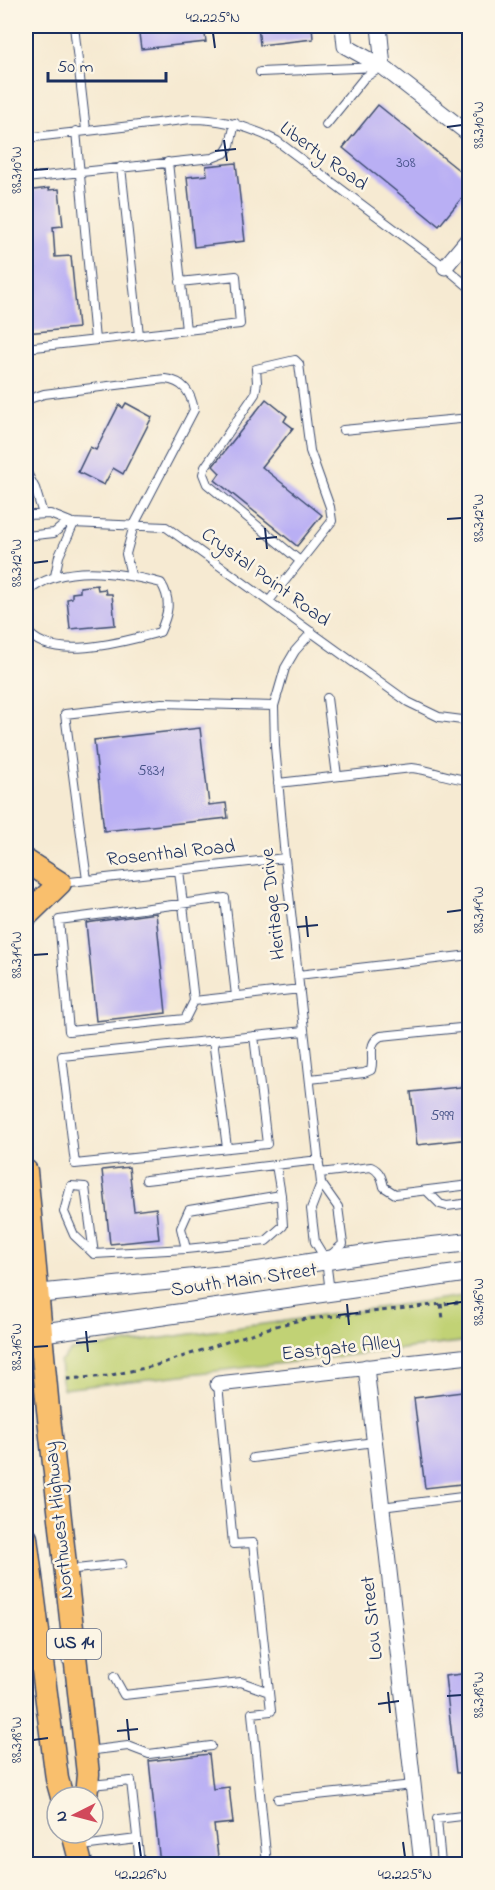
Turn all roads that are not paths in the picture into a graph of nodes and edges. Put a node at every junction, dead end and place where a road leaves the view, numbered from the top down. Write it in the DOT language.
graph roads {
  1 [pos="74,26"];
  2 [pos="343,26"];
  3 [pos="380,26"];
  4 [pos="382,67"];
  5 [pos="260,72"];
  6 [pos="235,123"];
  7 [pos="326,126"];
  8 [pos="86,130"];
  9 [pos="76,131"];
  10 [pos="470,135"];
  11 [pos="26,138"];
  12 [pos="168,162"];
  13 [pos="122,167"];
  14 [pos="79,172"];
  15 [pos="26,178"];
  16 [pos="470,237"];
  17 [pos="445,267"];
  18 [pos="180,282"];
  19 [pos="470,288"];
  20 [pos="186,330"];
  21 [pos="140,335"];
  22 [pos="95,340"];
  23 [pos="26,348"];
  24 [pos="26,400"];
  25 [pos="470,418"];
  26 [pos="343,430"];
  27 [pos="26,471"];
  28 [pos="44,514"];
  29 [pos="26,515"];
  30 [pos="73,523"];
  31 [pos="134,525"];
  32 [pos="26,536"];
  33 [pos="300,561"];
  34 [pos="131,575"];
  35 [pos="55,576"];
  36 [pos="26,593"];
  37 [pos="269,601"];
  38 [pos="26,629"];
  39 [pos="312,632"];
  40 [pos="327,698"];
  41 [pos="274,706"];
  42 [pos="470,721"];
  43 [pos="337,777"];
  44 [pos="470,780"];
  45 [pos="278,783"];
  46 [pos="285,858"];
  47 [pos="26,861"];
  48 [pos="179,870"];
  49 [pos="87,880"];
  50 [pos="60,883"];
  51 [pos="183,903"];
  52 [pos="26,916"];
  53 [pos="470,955"];
  54 [pos="298,975"];
  55 [pos="300,989"];
  56 [pos="236,996"];
  57 [pos="194,1001"];
  58 [pos="470,1027"];
  59 [pos="304,1031"];
  60 [pos="254,1036"];
  61 [pos="213,1040"];
  62 [pos="310,1079"];
  63 [pos="227,1148"];
  64 [pos="319,1160"];
  65 [pos="276,1165"];
  66 [pos="26,1171"];
  67 [pos="320,1173"];
  68 [pos="146,1180"];
  69 [pos="321,1183"];
  70 [pos="470,1185"];
  71 [pos="427,1191"];
  72 [pos="281,1195"];
  73 [pos="470,1203"];
  74 [pos="470,1242"];
  75 [pos="186,1249"];
  76 [pos="94,1254"];
  77 [pos="326,1260"];
  78 [pos="470,1272"];
  79 [pos="330,1292"];
  80 [pos="32,1294"];
  81 [pos="33,1334"];
  82 [pos="470,1356"];
  83 [pos="366,1367"];
  84 [pos="218,1384"];
  85 [pos="374,1442"];
  86 [pos="253,1458"];
  87 [pos="470,1496"];
  88 [pos="381,1507"];
  89 [pos="26,1538"];
  90 [pos="122,1564"];
  91 [pos="66,1571"];
  92 [pos="31,1634"];
  93 [pos="114,1677"];
  94 [pos="269,1692"];
  95 [pos="80,1702"];
  96 [pos="211,1746"];
  97 [pos="86,1751"];
  98 [pos="59,1785"];
  99 [pos="87,1785"];
  100 [pos="413,1785"];
  101 [pos="105,1787"];
  102 [pos="278,1799"];
  103 [pos="470,1815"];
  104 [pos="137,1839"];
  105 [pos="80,1848"];
  106 [pos="140,1864"];
  107 [pos="267,1864"];
  108 [pos="422,1864"];
  109 [pos="441,1864"];
  1 -- 8 [label="lane"];
  2 -- 4 [label="street"];
  3 -- 4 [label="street"];
  4 -- 5 [label="lane"];
  4 -- 7 [label="lane"];
  4 -- 10 [label="street"];
  6 -- 8 [label="lane, Liberty Road"];
  6 -- 12 [label="lane"];
  6 -- 17 [label="lane, Liberty Road"];
  8 -- 9 [label="lane, Liberty Road"];
  9 -- 11 [label="lane, Liberty Road"];
  9 -- 14 [label="lane"];
  12 -- 13 [label="lane"];
  12 -- 18 [label="lane"];
  13 -- 14 [label="lane"];
  13 -- 21 [label="lane"];
  14 -- 15 [label="lane"];
  14 -- 22 [label="lane"];
  16 -- 17 [label="street"];
  17 -- 19 [label="lane, Liberty Road"];
  18 -- 20 [label="lane"];
  18 -- 20 [label="lane"];
  20 -- 21 [label="lane"];
  21 -- 22 [label="lane"];
  22 -- 23 [label="lane"];
  24 -- 31 [label="lane"];
  25 -- 26 [label="lane"];
  27 -- 28 [label="lane"];
  28 -- 29 [label="lane"];
  28 -- 30 [label="lane"];
  30 -- 31 [label="lane, Crystal Point Road"];
  30 -- 32 [label="lane, Crystal Point Road"];
  30 -- 35 [label="lane"];
  31 -- 34 [label="lane"];
  31 -- 37 [label="lane, Crystal Point Road"];
  33 -- 33 [label="lane"];
  33 -- 37 [label="lane"];
  34 -- 35 [label="lane"];
  34 -- 38 [label="lane"];
  35 -- 36 [label="lane"];
  37 -- 39 [label="lane, Crystal Point Road"];
  39 -- 41 [label="lane, Heritage Drive"];
  39 -- 42 [label="lane, Crystal Point Road"];
  40 -- 43 [label="lane"];
  41 -- 45 [label="lane, Heritage Drive"];
  41 -- 49 [label="lane"];
  43 -- 44 [label="lane"];
  43 -- 45 [label="lane"];
  45 -- 46 [label="lane, Heritage Drive"];
  46 -- 48 [label="lane, Rosenthal Road"];
  46 -- 54 [label="lane, Heritage Drive"];
  47 -- 50 [label="main road"];
  48 -- 49 [label="lane, Rosenthal Road"];
  48 -- 51 [label="lane"];
  49 -- 50 [label="lane, Rosenthal Road"];
  50 -- 52 [label="main road"];
  51 -- 56 [label="lane"];
  51 -- 57 [label="lane"];
  51 -- 57 [label="lane"];
  53 -- 54 [label="lane"];
  54 -- 55 [label="lane, Heritage Drive"];
  55 -- 56 [label="lane"];
  55 -- 59 [label="lane, Heritage Drive"];
  56 -- 57 [label="lane"];
  58 -- 62 [label="lane"];
  59 -- 60 [label="lane"];
  59 -- 62 [label="lane, Heritage Drive"];
  60 -- 61 [label="lane"];
  60 -- 63 [label="lane"];
  61 -- 63 [label="lane"];
  61 -- 63 [label="lane"];
  62 -- 64 [label="lane, Heritage Drive"];
  64 -- 65 [label="lane"];
  64 -- 67 [label="lane, Heritage Drive"];
  65 -- 68 [label="lane"];
  65 -- 72 [label="lane"];
  66 -- 80 [label="main road, Northwest Highway / US 14"];
  67 -- 69 [label="lane, Heritage Drive"];
  67 -- 71 [label="lane"];
  69 -- 77 [label="lane, Heritage Drive"];
  69 -- 77 [label="lane, Heritage Drive"];
  70 -- 71 [label="lane"];
  71 -- 73 [label="lane"];
  72 -- 75 [label="lane"];
  72 -- 75 [label="lane"];
  74 -- 77 [label="street, South Main Street"];
  75 -- 76 [label="lane"];
  76 -- 76 [label="lane"];
  77 -- 79 [label="lane, Heritage Drive"];
  77 -- 80 [label="street, South Main Street"];
  78 -- 79 [label="street, South Main Street"];
  79 -- 81 [label="street, South Main Street"];
  80 -- 81 [label="main road, Northwest Highway / US 14"];
  81 -- 91 [label="main road, Northwest Highway / US 14"];
  82 -- 83 [label="street, Eastgate Alley"];
  83 -- 84 [label="street, Eastgate Alley"];
  83 -- 85 [label="street, Lou Street"];
  84 -- 94 [label="lane"];
  85 -- 86 [label="lane"];
  85 -- 88 [label="street, Lou Street"];
  87 -- 88 [label="lane"];
  88 -- 100 [label="street, Lou Street"];
  89 -- 92 [label="main road, Northwest Highway / US 14"];
  90 -- 91 [label="lane"];
  91 -- 95 [label="main road, Northwest Highway / US 14"];
  92 -- 95 [label="lane"];
  92 -- 98 [label="main road, Northwest Highway / US 14"];
  93 -- 94 [label="lane"];
  94 -- 107 [label="lane"];
  95 -- 97 [label="main road, Northwest Highway / US 14"];
  96 -- 97 [label="lane"];
  97 -- 99 [label="main road, Northwest Highway / US 14"];
  100 -- 102 [label="lane"];
  100 -- 108 [label="street, Lou Street"];
  101 -- 104 [label="lane"];
  103 -- 109 [label="lane"];
  104 -- 105 [label="lane"];
  104 -- 106 [label="lane"];
}
